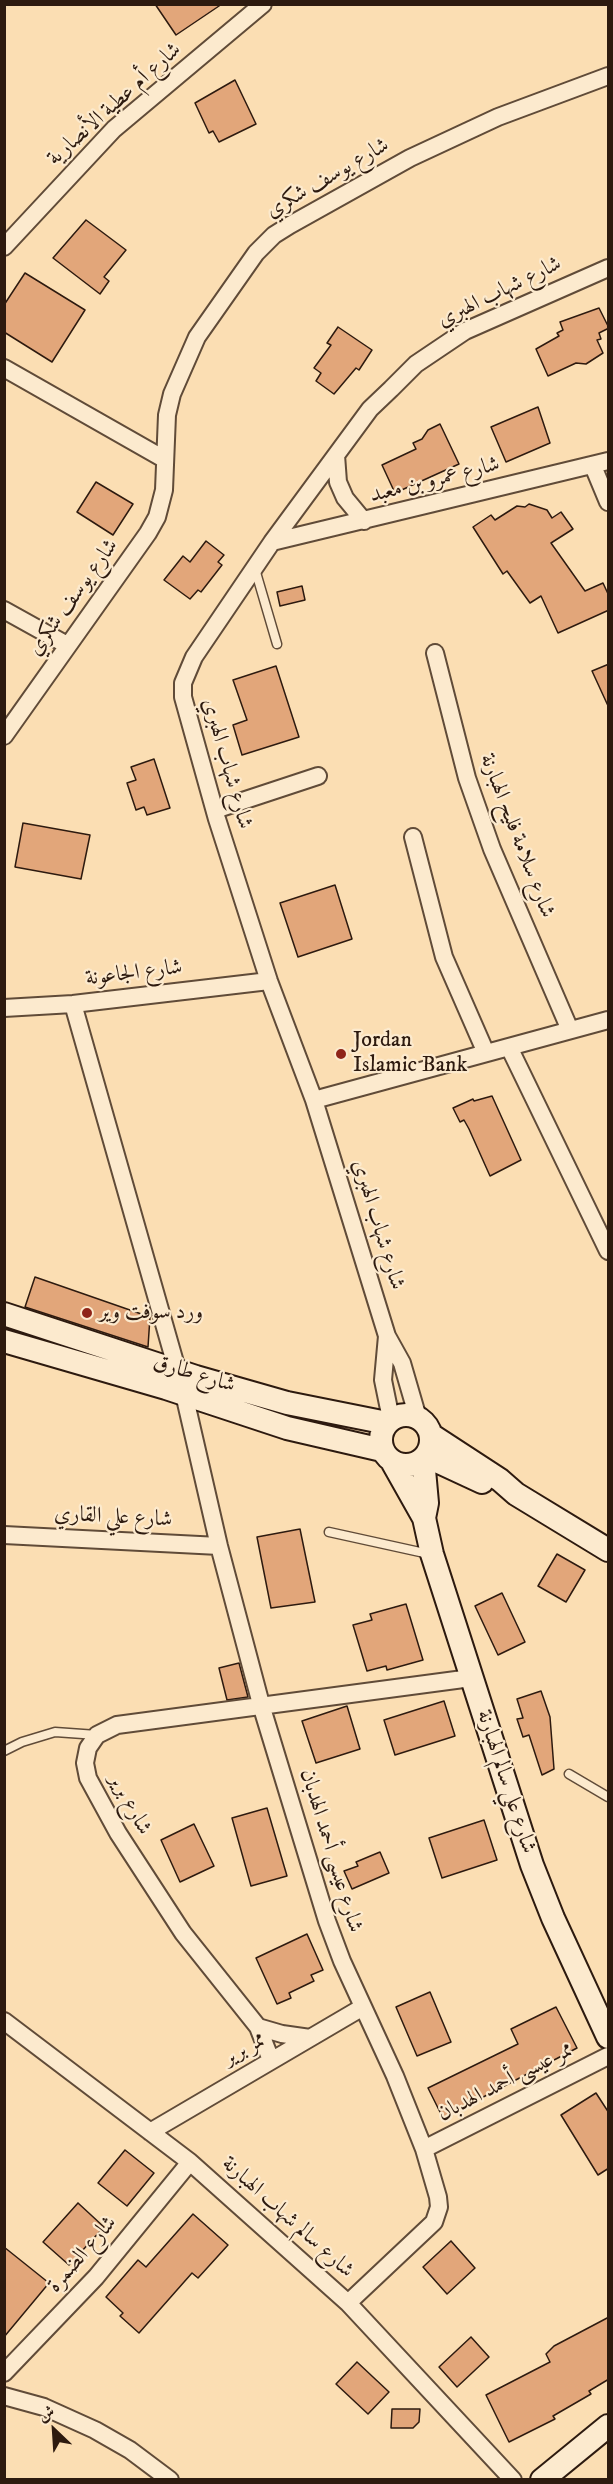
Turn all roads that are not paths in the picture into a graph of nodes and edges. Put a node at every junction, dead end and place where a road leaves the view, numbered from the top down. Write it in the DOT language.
graph roads {
  1 [pos="263,4"];
  2 [pos="609,76"];
  3 [pos="4,247"];
  4 [pos="609,268"];
  5 [pos="4,368"];
  6 [pos="336,455"];
  7 [pos="164,459"];
  8 [pos="601,463"];
  9 [pos="609,502"];
  10 [pos="364,521"];
  11 [pos="272,542"];
  12 [pos="255,569"];
  13 [pos="4,610"];
  14 [pos="277,644"];
  15 [pos="67,645"];
  16 [pos="435,653"];
  17 [pos="4,736"];
  18 [pos="318,776"];
  19 [pos="214,810"];
  20 [pos="413,837"];
  21 [pos="269,981"];
  22 [pos="73,1004"];
  23 [pos="4,1008"];
  24 [pos="609,1020"];
  25 [pos="570,1030"];
  26 [pos="509,1047"];
  27 [pos="486,1053"];
  28 [pos="314,1100"];
  29 [pos="609,1251"];
  30 [pos="4,1314"];
  31 [pos="387,1336"];
  32 [pos="4,1341"];
  33 [pos="175,1369"];
  34 [pos="184,1395"];
  35 [pos="389,1421"];
  36 [pos="425,1442"];
  37 [pos="388,1456"];
  38 [pos="424,1518"];
  39 [pos="329,1532"];
  40 [pos="4,1535"];
  41 [pos="219,1546"];
  42 [pos="609,1550"];
  43 [pos="432,1554"];
  44 [pos="471,1678"];
  45 [pos="262,1708"];
  46 [pos="97,1735"];
  47 [pos="4,1751"];
  48 [pos="569,1774"];
  49 [pos="609,1797"];
  50 [pos="363,2007"];
  51 [pos="7,2027"];
  52 [pos="258,2027"];
  53 [pos="609,2037"];
  54 [pos="310,2038"];
  55 [pos="609,2056"];
  56 [pos="271,2060"];
  57 [pos="150,2132"];
  58 [pos="424,2149"];
  59 [pos="190,2162"];
  60 [pos="348,2303"];
  61 [pos="4,2373"];
  62 [pos="4,2396"];
  63 [pos="609,2426"];
  64 [pos="170,2480"];
  65 [pos="513,2480"];
  66 [pos="542,2480"];
  1 -- 3 [label="street, شارع أم عطية الأنصارية"];
  2 -- 7 [label="street, شارع يوسف شكري"];
  4 -- 6 [label="street, شارع شهاب الهبري"];
  5 -- 7 [label="street"];
  6 -- 10 [label="street"];
  6 -- 11 [label="street, شارع شهاب الهبري"];
  7 -- 15 [label="street, شارع يوسف شكري"];
  8 -- 9 [label="street"];
  8 -- 10 [label="street, شارع عمرو بن معبد"];
  10 -- 11 [label="street, شارع عمرو بن معبد"];
  11 -- 12 [label="street, شارع شهاب الهبري"];
  12 -- 14 [label="lane"];
  12 -- 19 [label="street, شارع شهاب الهبري"];
  13 -- 15 [label="street"];
  15 -- 17 [label="street, شارع يوسف شكري"];
  16 -- 25 [label="street, شارع سلامة فليح الهبارنة"];
  18 -- 19 [label="street"];
  19 -- 21 [label="street, شارع شهاب الهبري"];
  20 -- 27 [label="street"];
  21 -- 22 [label="street, شارع الجاعونة"];
  21 -- 28 [label="street, شارع شهاب الهبري"];
  22 -- 23 [label="street, شارع الجاعونة"];
  22 -- 33 [label="street, شارع عيسى أحمد الهدبان"];
  24 -- 25 [label="street"];
  25 -- 26 [label="street"];
  26 -- 27 [label="street"];
  26 -- 29 [label="street"];
  27 -- 28 [label="street"];
  28 -- 31 [label="street, شارع شهاب الهبري"];
  30 -- 33 [label="street, شارع طارق"];
  31 -- 35 [label="street, شارع شهاب الهبري"];
  31 -- 36 [label="street, شارع شهاب الهبري"];
  32 -- 34 [label="street, شارع طارق"];
  33 -- 34 [label="street, شارع عيسى أحمد الهدبان"];
  33 -- 35 [label="street, شارع طارق"];
  34 -- 37 [label="street, شارع طارق"];
  34 -- 41 [label="street, شارع عيسى أحمد الهدبان"];
  35 -- 36 [label="street, شارع طارق"];
  35 -- 37 [label="street"];
  36 -- 37 [label="street, شارع طارق"];
  36 -- 38 [label="street, شارع علي سالم الهبارنة"];
  36 -- 42 [label="street"];
  37 -- 38 [label="street, شارع علي سالم الهبارنة"];
  38 -- 43 [label="street, شارع علي سالم الهبارنة"];
  39 -- 43 [label="lane"];
  40 -- 41 [label="street, شارع علي القاري"];
  41 -- 45 [label="street, شارع عيسى أحمد الهدبان"];
  43 -- 44 [label="street, شارع علي سالم الهبارنة"];
  44 -- 45 [label="street"];
  44 -- 53 [label="street, شارع علي سالم الهبارنة"];
  45 -- 46 [label="street"];
  45 -- 50 [label="street, شارع عيسى أحمد الهدبان"];
  46 -- 47 [label="lane"];
  46 -- 52 [label="street, شارع برير"];
  48 -- 49 [label="lane"];
  50 -- 54 [label="street, ممر برير"];
  50 -- 58 [label="street, شارع عيسى أحمد الهدبان"];
  51 -- 57 [label="street, شارع سالم شهاب الهبارنة"];
  52 -- 54 [label="street"];
  52 -- 56 [label="street, شارع برير"];
  54 -- 56 [label="street, ممر برير"];
  55 -- 58 [label="street, ممر عيسى أحمد الهدبان"];
  56 -- 57 [label="street, ممر برير"];
  57 -- 59 [label="street, شارع سالم شهاب الهبارنة"];
  58 -- 60 [label="street, شارع عيسى أحمد الهدبان"];
  59 -- 60 [label="street, شارع سالم شهاب الهبارنة"];
  59 -- 61 [label="street, شارع الضمرة"];
  60 -- 65 [label="street, شارع سالم شهاب الهبارنة"];
  62 -- 64 [label="street"];
  63 -- 66 [label="street"];
}
